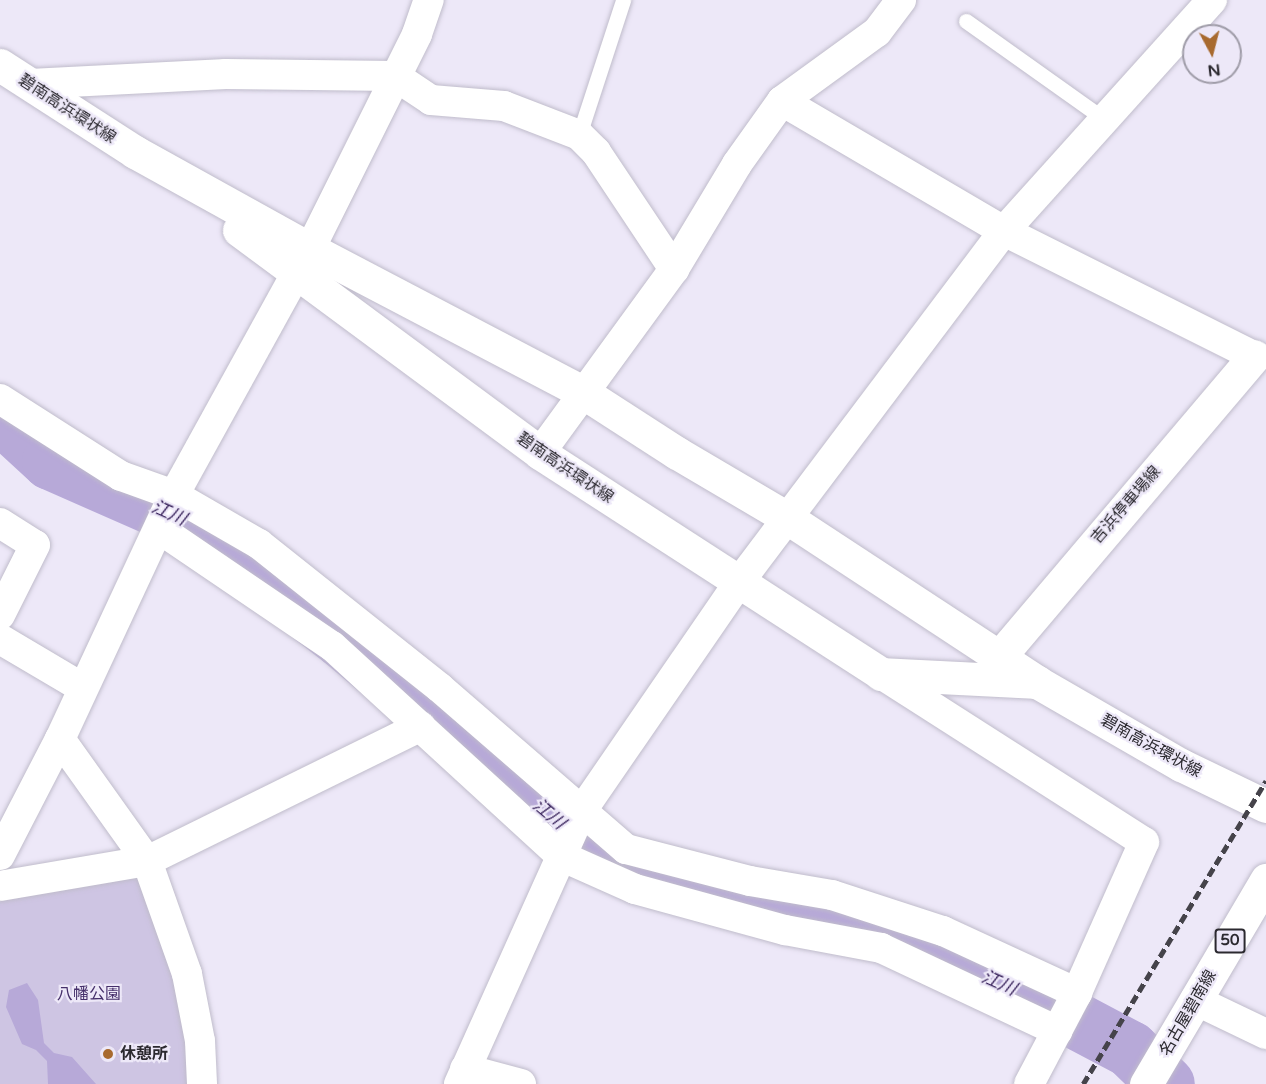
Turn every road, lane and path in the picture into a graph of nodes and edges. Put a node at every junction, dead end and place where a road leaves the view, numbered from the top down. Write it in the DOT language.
graph roads {
  1 [pos="429,0"];
  2 [pos="623,0"];
  3 [pos="901,0"];
  4 [pos="1212,0"];
  5 [pos="966,21"];
  6 [pos="10,74"];
  7 [pos="395,76"];
  8 [pos="782,101"];
  9 [pos="1104,119"];
  10 [pos="579,135"];
  11 [pos="1004,231"];
  12 [pos="302,260"];
  13 [pos="674,269"];
  14 [pos="1260,355"];
  15 [pos="581,391"];
  16 [pos="0,399"];
  17 [pos="540,453"];
  18 [pos="174,496"];
  19 [pos="789,519"];
  20 [pos="0,523"];
  21 [pos="161,529"];
  22 [pos="740,581"];
  23 [pos="0,615"];
  24 [pos="0,639"];
  25 [pos="1000,656"];
  26 [pos="881,674"];
  27 [pos="1037,682"];
  28 [pos="84,688"];
  29 [pos="421,726"];
  30 [pos="60,739"];
  31 [pos="1266,806"];
  32 [pos="582,811"];
  33 [pos="3,840"];
  34 [pos="562,854"];
  35 [pos="147,861"];
  36 [pos="0,886"];
  37 [pos="1263,890"];
  38 [pos="1077,994"];
  39 [pos="1195,1001"];
  40 [pos="1058,1030"];
  41 [pos="1266,1034"];
  42 [pos="462,1076"];
  43 [pos="202,1084"];
  44 [pos="521,1084"];
  45 [pos="1029,1084"];
  46 [pos="1146,1084"];
  1 -- 7 [label="street"];
  2 -- 10 [label="lane"];
  3 -- 8 [label="street"];
  4 -- 9 [label="street"];
  5 -- 9 [label="lane"];
  6 -- 7 [label="street"];
  6 -- 12 [label="main road, 碧南高浜環状線"];
  7 -- 10 [label="street"];
  7 -- 12 [label="street"];
  8 -- 11 [label="street"];
  8 -- 13 [label="street"];
  9 -- 11 [label="street"];
  10 -- 13 [label="street"];
  11 -- 14 [label="street"];
  11 -- 19 [label="street"];
  12 -- 15 [label="main road, 碧南高浜環状線"];
  12 -- 17 [label="main road, 碧南高浜環状線"];
  12 -- 18 [label="street"];
  13 -- 15 [label="street"];
  14 -- 25 [label="main road, 吉浜停車場線"];
  15 -- 17 [label="street"];
  15 -- 19 [label="main road, 碧南高浜環状線"];
  16 -- 18 [label="street"];
  17 -- 22 [label="main road, 碧南高浜環状線"];
  18 -- 21 [label="street"];
  18 -- 32 [label="street"];
  19 -- 22 [label="street"];
  19 -- 25 [label="main road, 碧南高浜環状線"];
  20 -- 23 [label="street"];
  21 -- 28 [label="street"];
  21 -- 29 [label="street"];
  22 -- 26 [label="main road, 碧南高浜環状線"];
  22 -- 32 [label="street"];
  24 -- 28 [label="street"];
  25 -- 27 [label="main road, 碧南高浜環状線"];
  26 -- 27 [label="main road, 碧南高浜環状線"];
  26 -- 38 [label="street"];
  27 -- 31 [label="main road, 碧南高浜環状線"];
  28 -- 30 [label="street"];
  29 -- 34 [label="street"];
  29 -- 35 [label="street"];
  30 -- 33 [label="street"];
  30 -- 35 [label="street"];
  32 -- 34 [label="street"];
  32 -- 38 [label="street"];
  34 -- 40 [label="street"];
  34 -- 42 [label="street"];
  35 -- 36 [label="street"];
  35 -- 43 [label="street"];
  37 -- 39 [label="main road, 名古屋碧南線 / 50"];
  38 -- 40 [label="street"];
  39 -- 41 [label="street"];
  39 -- 46 [label="main road, 名古屋碧南線 / 50"];
  40 -- 45 [label="street"];
  42 -- 44 [label="street"];
}
